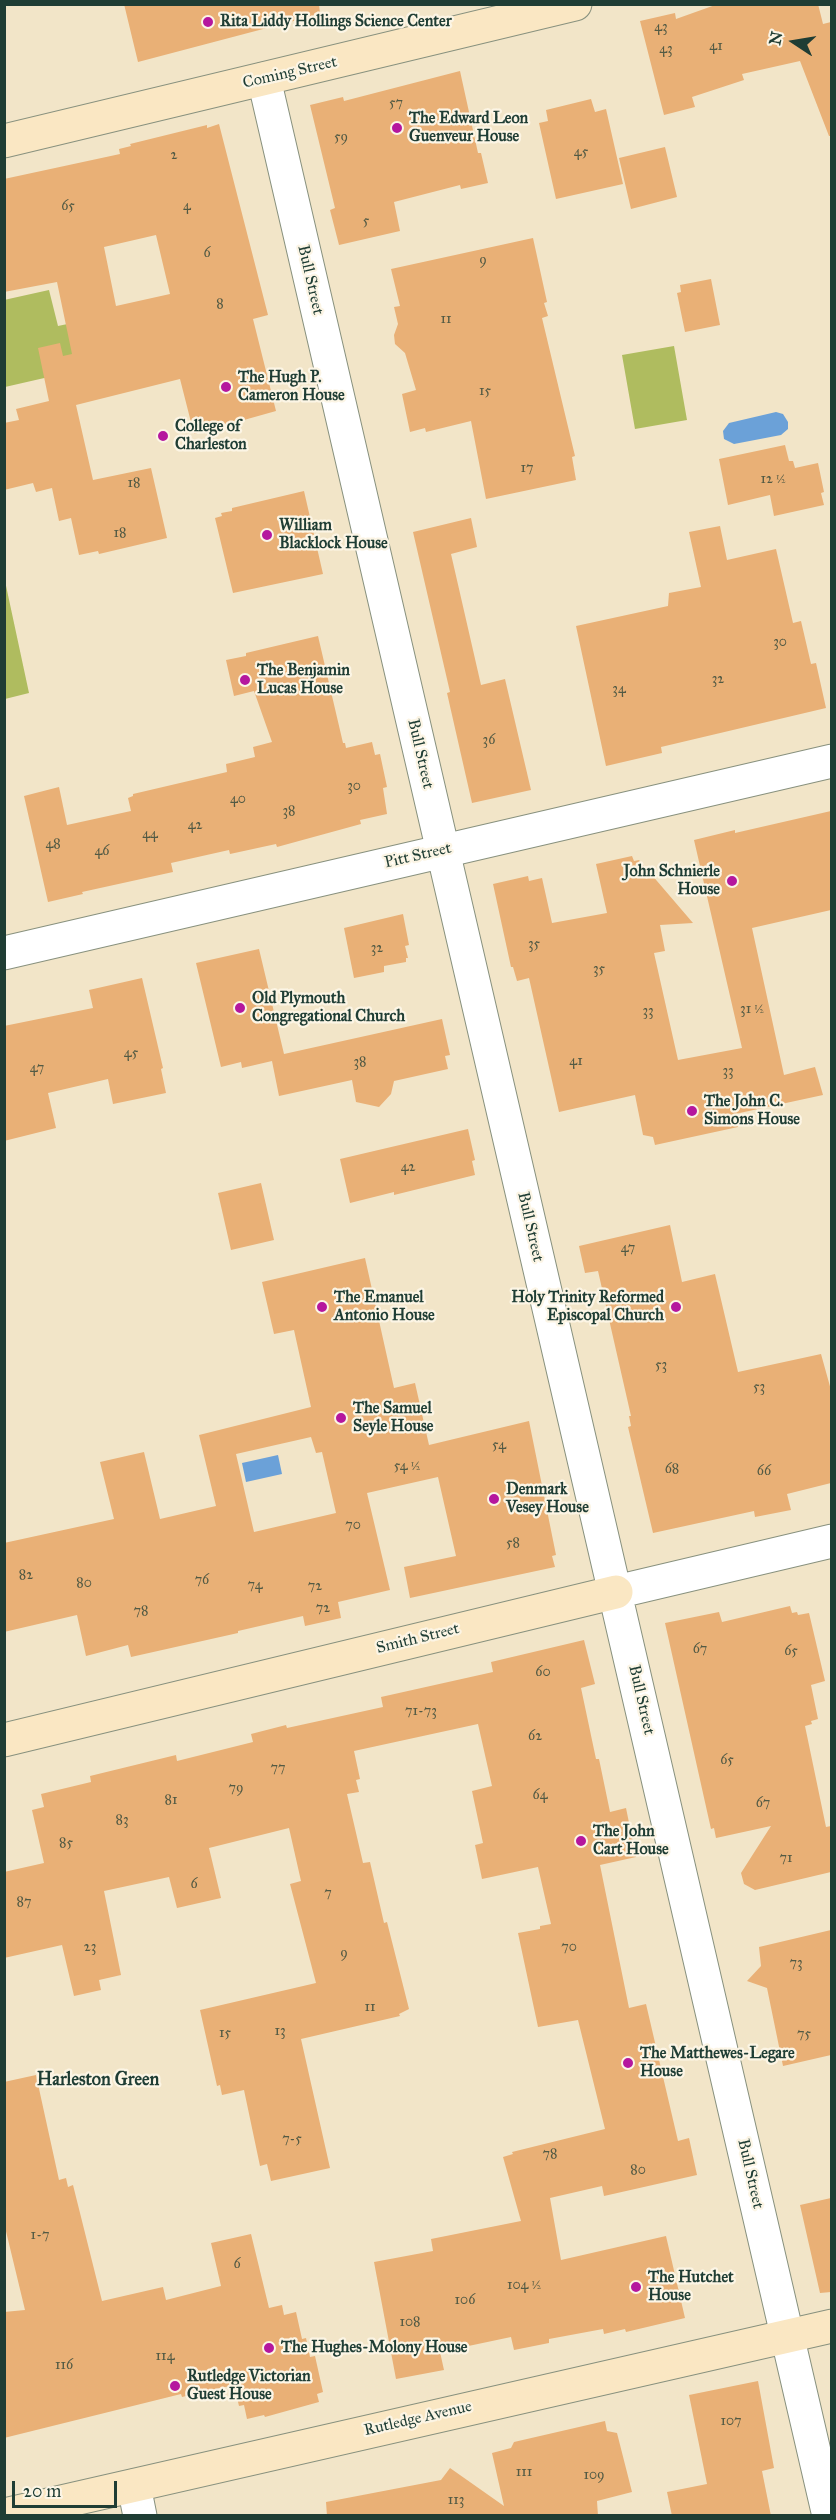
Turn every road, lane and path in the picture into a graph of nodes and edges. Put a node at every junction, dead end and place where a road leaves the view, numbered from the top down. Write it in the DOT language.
graph roads {
  1 [pos="576,4"];
  2 [pos="264,79"];
  3 [pos="4,141"];
  4 [pos="831,761"];
  5 [pos="442,851"];
  6 [pos="4,953"];
  7 [pos="831,1541"];
  8 [pos="616,1592"];
  9 [pos="4,1740"];
  10 [pos="831,2326"];
  11 [pos="788,2337"];
  12 [pos="137,2501"];
  13 [pos="4,2515"];
  14 [pos="829,2516"];
  1 -- 2 [label="street, Coming Street"];
  2 -- 3 [label="street, Coming Street"];
  2 -- 5 [label="street, Bull Street"];
  4 -- 5 [label="street, Pitt Street"];
  5 -- 6 [label="street, Pitt Street"];
  5 -- 8 [label="street, Bull Street"];
  7 -- 8 [label="street, Smith Street"];
  8 -- 9 [label="street, Smith Street"];
  8 -- 11 [label="street, Bull Street"];
  10 -- 11 [label="street, Rutledge Avenue"];
  11 -- 12 [label="street, Rutledge Avenue"];
  11 -- 14 [label="street, Bull Street"];
  12 -- 13 [label="street, Rutledge Avenue"];
}
